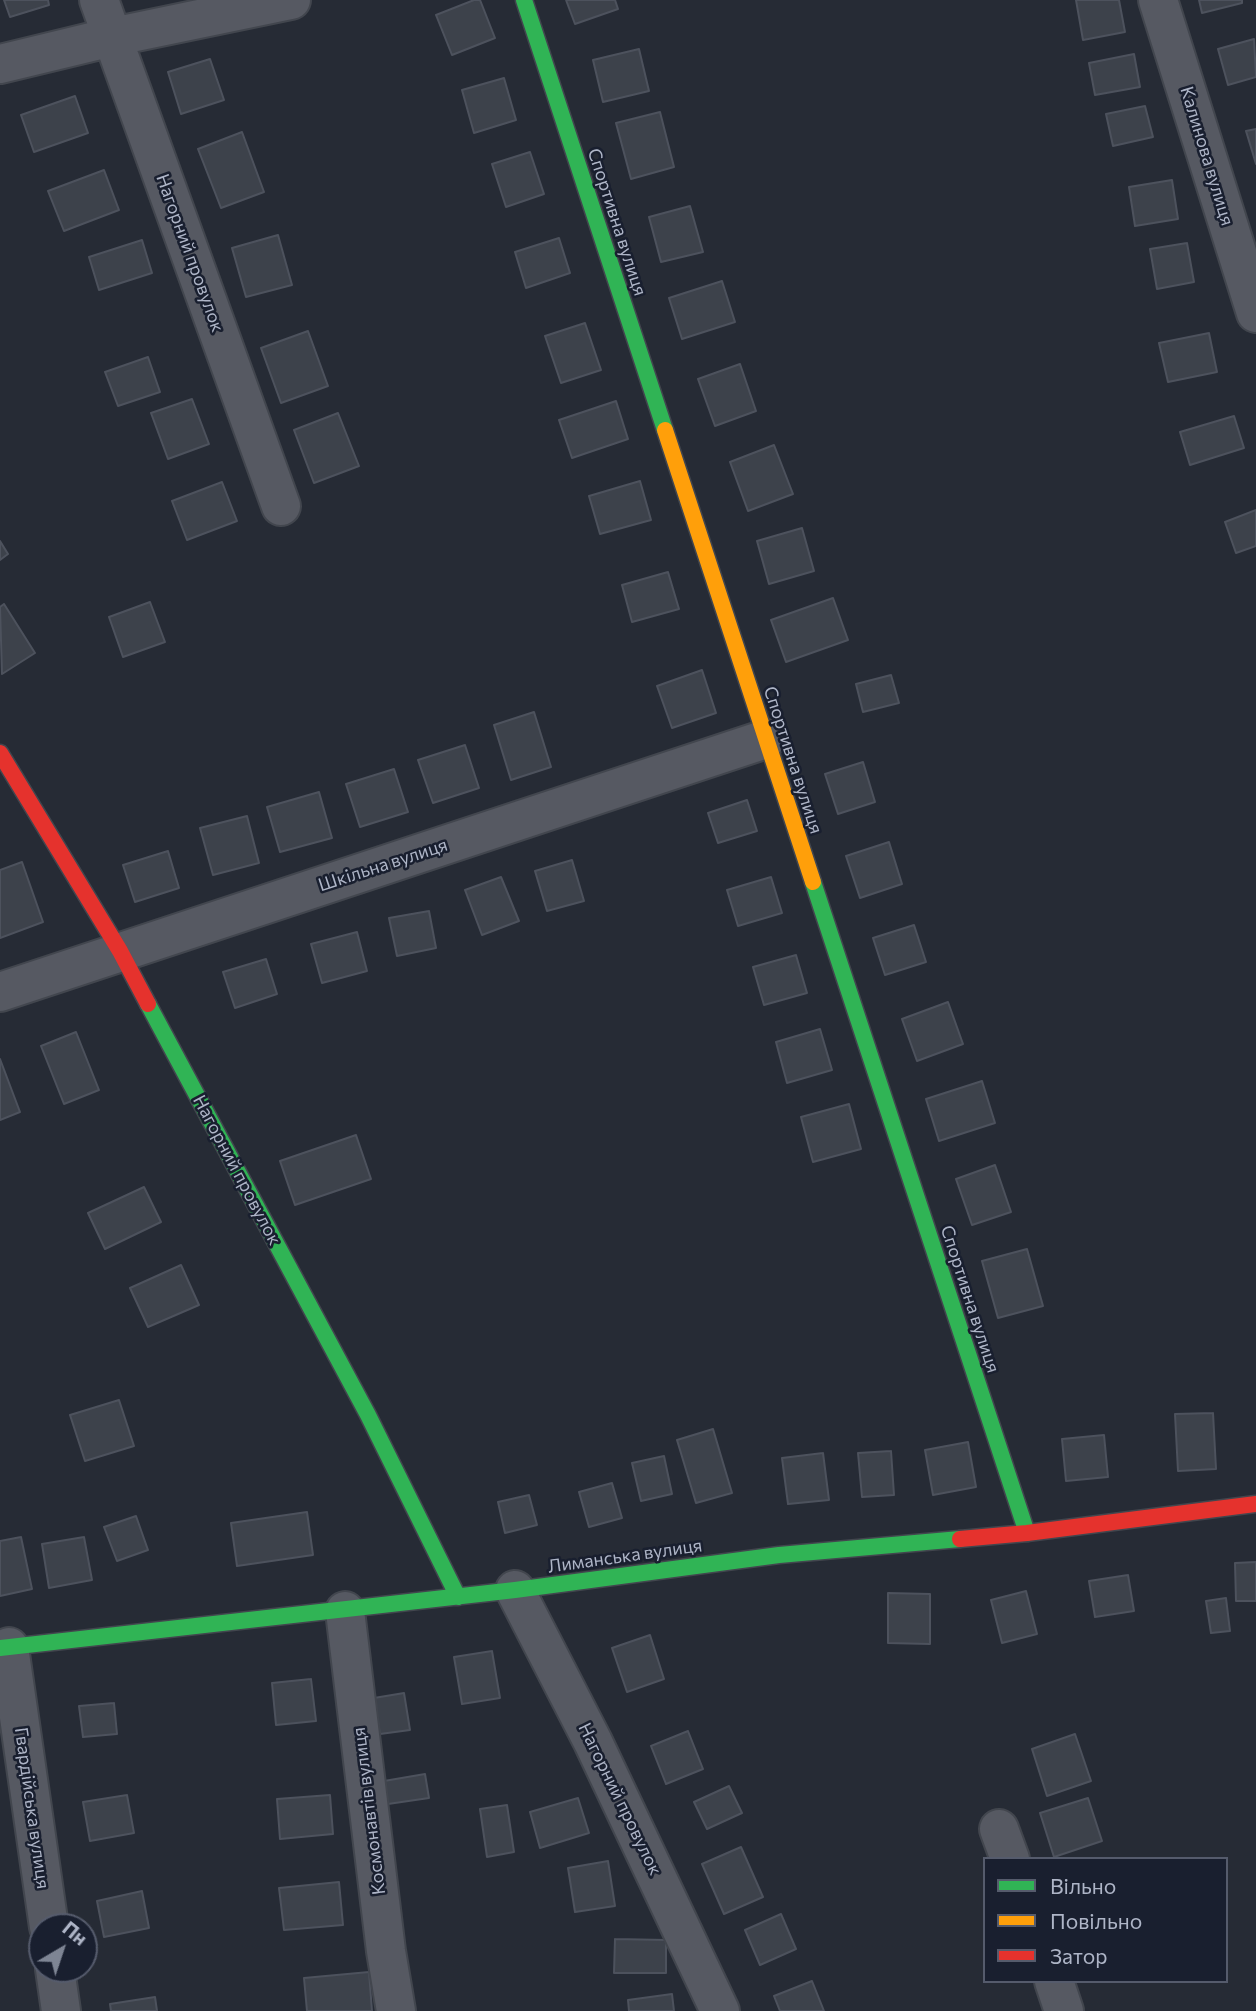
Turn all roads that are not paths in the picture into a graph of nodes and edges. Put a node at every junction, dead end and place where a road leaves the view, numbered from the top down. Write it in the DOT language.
graph roads {
  1 [pos="99,0"];
  2 [pos="291,0"];
  3 [pos="524,0"];
  4 [pos="1158,0"];
  5 [pos="112,37"];
  6 [pos="0,64"];
  7 [pos="1256,313"];
  8 [pos="281,506"];
  9 [pos="766,739"];
  10 [pos="0,753"];
  11 [pos="120,951"];
  12 [pos="0,992"];
  13 [pos="1256,1504"];
  14 [pos="1027,1532"];
  15 [pos="515,1590"];
  16 [pos="458,1597"];
  17 [pos="345,1611"];
  18 [pos="4,1648"];
  19 [pos="47,1913"];
  20 [pos="57,1983"];
  21 [pos="1055,1983"];
  22 [pos="61,2011"];
  23 [pos="396,2011"];
  24 [pos="720,2011"];
  25 [pos="1064,2011"];
  1 -- 5 [label="street, Нагорний провулок"];
  2 -- 5 [label="street"];
  3 -- 9 [label="street, Спортивна вулиця"];
  4 -- 7 [label="street, Калинова вулиця"];
  5 -- 6 [label="street"];
  5 -- 8 [label="street, Нагорний провулок"];
  9 -- 11 [label="street, Шкільна вулиця"];
  9 -- 14 [label="street, Спортивна вулиця"];
  10 -- 11 [label="street, Нагорний провулок"];
  11 -- 12 [label="street, Шкільна вулиця"];
  11 -- 16 [label="street, Нагорний провулок"];
  13 -- 14 [label="street, Лиманська вулиця"];
  14 -- 15 [label="street, Лиманська вулиця"];
  15 -- 16 [label="street, Лиманська вулиця"];
  15 -- 24 [label="street, Нагорний провулок"];
  16 -- 17 [label="street, Лиманська вулиця"];
  17 -- 18 [label="street, Лиманська вулиця"];
  17 -- 23 [label="street, Космонавтів вулиця"];
  18 -- 19 [label="street, Гвардійська вулиця"];
  20 -- 22 [label="street"];
  21 -- 25 [label="street"];
}
